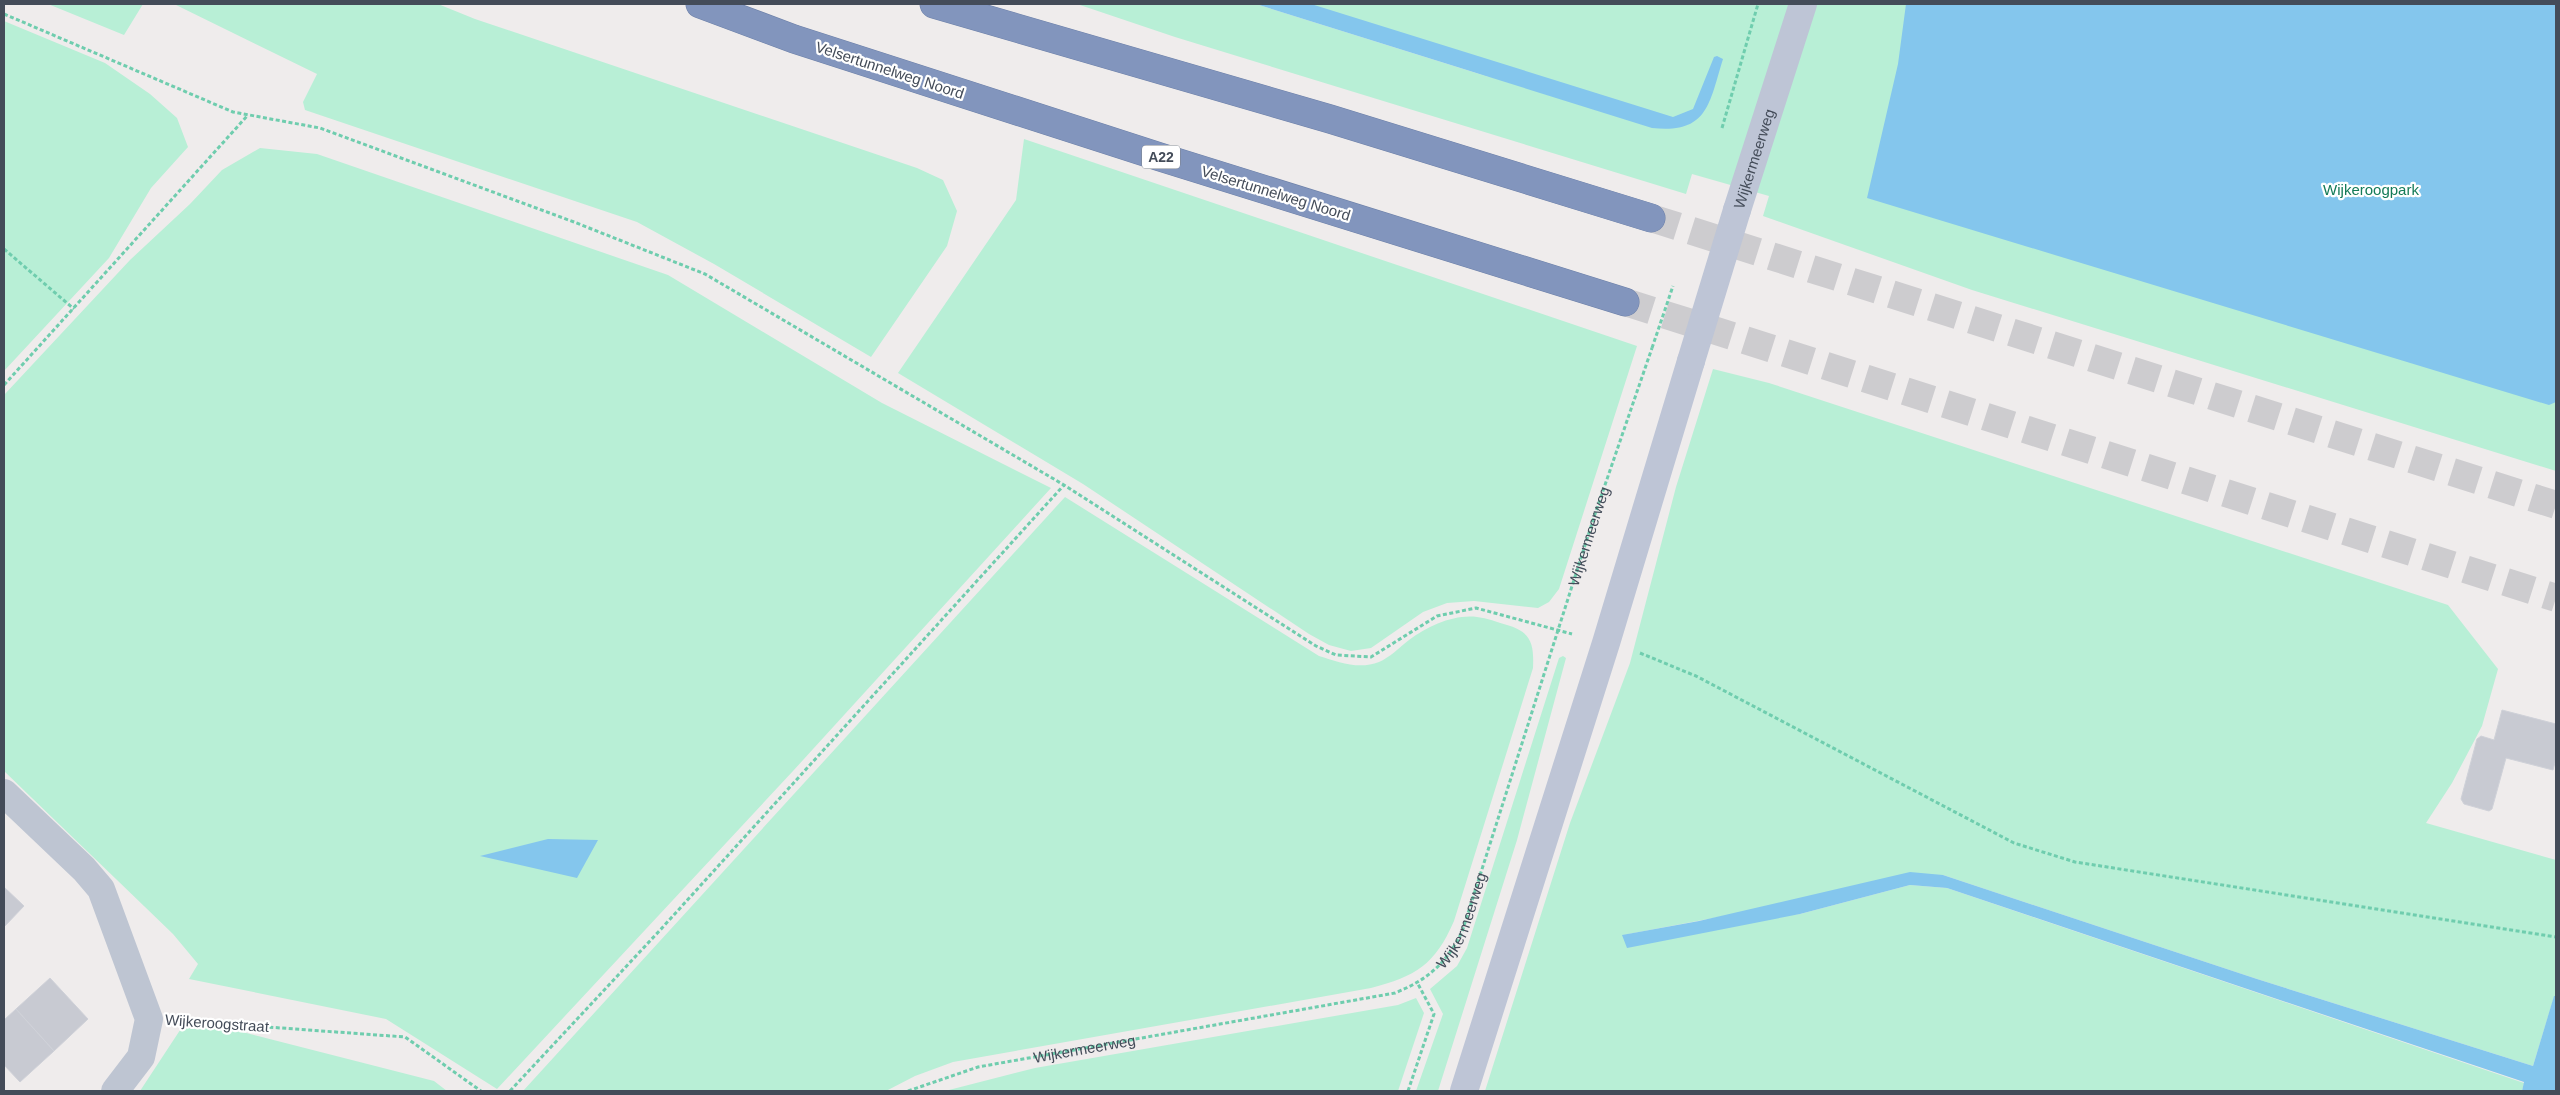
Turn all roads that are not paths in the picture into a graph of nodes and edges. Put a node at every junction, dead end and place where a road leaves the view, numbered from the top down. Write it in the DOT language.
graph roads {
  1 [pos="700,4"];
  2 [pos="934,4"];
  3 [pos="1803,4"];
  4 [pos="1651,218"];
  5 [pos="1625,302"];
  6 [pos="4,793"];
  7 [pos="115,1091"];
  8 [pos="1464,1091"];
  1 -- 5 [label="highway, Velsertunnelweg Noord / A22"];
  2 -- 4 [label="highway"];
  3 -- 8 [label="street, Wijkermeerweg, bridge"];
  6 -- 7 [label="street, Wijkeroogstraat"];
}
